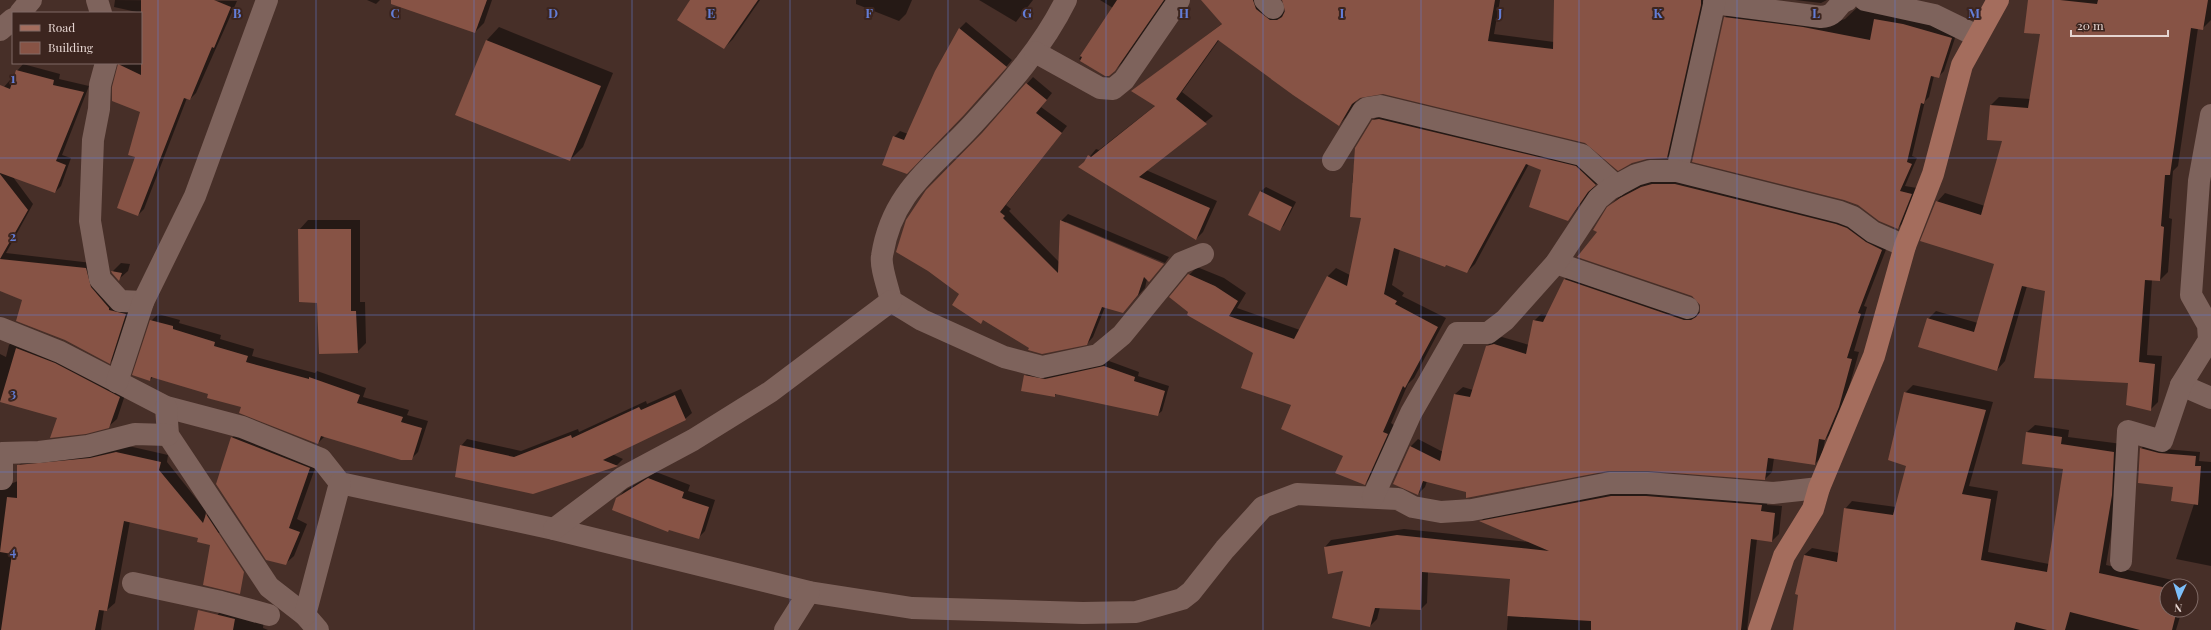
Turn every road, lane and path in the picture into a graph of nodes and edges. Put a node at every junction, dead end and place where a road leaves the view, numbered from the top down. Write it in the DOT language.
graph roads {
  1 [pos="32,0"];
  2 [pos="97,0"];
  3 [pos="265,0"];
  4 [pos="1066,0"];
  5 [pos="1179,0"];
  6 [pos="1847,0"];
  7 [pos="1865,0"];
  8 [pos="1998,0"];
  9 [pos="1714,2"];
  10 [pos="21,12"];
  11 [pos="100,12"];
  12 [pos="12,21"];
  13 [pos="0,30"];
  14 [pos="1977,36"];
  15 [pos="1035,52"];
  16 [pos="106,64"];
  17 [pos="2211,115"];
  18 [pos="1333,160"];
  19 [pos="1677,171"];
  20 [pos="1616,186"];
  21 [pos="1905,246"];
  22 [pos="1203,254"];
  23 [pos="1556,263"];
  24 [pos="891,301"];
  25 [pos="143,302"];
  26 [pos="1688,308"];
  27 [pos="0,328"];
  28 [pos="117,382"];
  29 [pos="2181,385"];
  30 [pos="2211,398"];
  31 [pos="166,407"];
  32 [pos="168,435"];
  33 [pos="0,480"];
  34 [pos="340,483"];
  35 [pos="1819,488"];
  36 [pos="1373,497"];
  37 [pos="554,529"];
  38 [pos="2121,561"];
  39 [pos="133,583"];
  40 [pos="809,592"];
  41 [pos="312,622"];
  42 [pos="268,623"];
  43 [pos="785,630"];
  44 [pos="1759,630"];
  1 -- 10 [label="street"];
  2 -- 11 [label="street"];
  3 -- 25 [label="street"];
  4 -- 15 [label="street"];
  5 -- 15 [label="street"];
  6 -- 9 [label="street"];
  7 -- 14 [label="street"];
  8 -- 14 [label="main road"];
  9 -- 19 [label="street"];
  12 -- 13 [label="street"];
  14 -- 21 [label="main road"];
  15 -- 24 [label="street"];
  16 -- 25 [label="street"];
  17 -- 29 [label="street"];
  18 -- 20 [label="street"];
  19 -- 20 [label="street"];
  19 -- 21 [label="street"];
  20 -- 23 [label="street"];
  21 -- 35 [label="main road"];
  22 -- 24 [label="street"];
  23 -- 26 [label="street"];
  23 -- 36 [label="street"];
  24 -- 37 [label="street"];
  25 -- 28 [label="street"];
  27 -- 28 [label="street"];
  28 -- 31 [label="street"];
  29 -- 30 [label="street"];
  29 -- 38 [label="street"];
  31 -- 32 [label="street"];
  31 -- 34 [label="street"];
  32 -- 33 [label="street"];
  32 -- 41 [label="street"];
  34 -- 37 [label="street"];
  34 -- 41 [label="street"];
  35 -- 36 [label="street"];
  35 -- 44 [label="main road"];
  36 -- 40 [label="street"];
  37 -- 40 [label="street"];
  39 -- 42 [label="street"];
  40 -- 43 [label="street"];
  41 -- 42 [label="street"];
}
